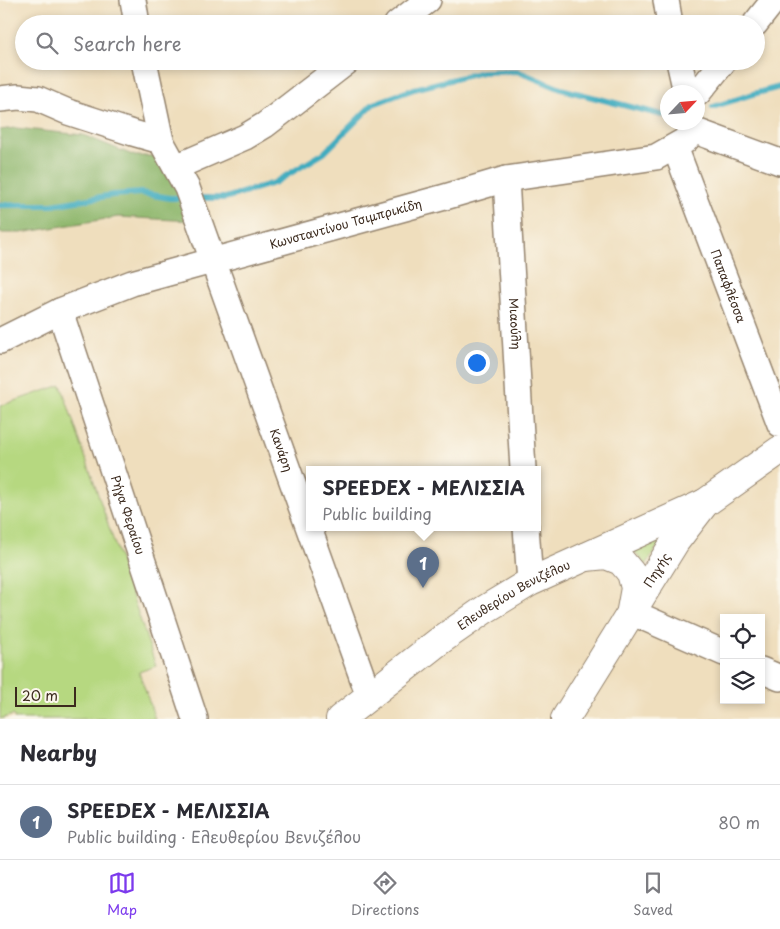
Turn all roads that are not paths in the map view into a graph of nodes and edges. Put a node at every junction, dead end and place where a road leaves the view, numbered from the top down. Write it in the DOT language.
graph roads {
  1 [pos="132,0"];
  2 [pos="428,0"];
  3 [pos="666,0"];
  4 [pos="774,0"];
  5 [pos="135,15"];
  6 [pos="409,15"];
  7 [pos="668,15"];
  8 [pos="762,15"];
  9 [pos="146,70"];
  10 [pos="336,70"];
  11 [pos="681,70"];
  12 [pos="717,70"];
  13 [pos="684,85"];
  14 [pos="704,85"];
  15 [pos="0,99"];
  16 [pos="690,130"];
  17 [pos="702,130"];
  18 [pos="161,141"];
  19 [pos="675,148"];
  20 [pos="780,162"];
  21 [pos="181,178"];
  22 [pos="506,179"];
  23 [pos="213,260"];
  24 [pos="60,311"];
  25 [pos="0,340"];
  26 [pos="780,424"];
  27 [pos="780,450"];
  28 [pos="523,466"];
  29 [pos="704,503"];
  30 [pos="306,520"];
  31 [pos="310,531"];
  32 [pos="526,531"];
  33 [pos="585,557"];
  34 [pos="530,582"];
  35 [pos="631,612"];
  36 [pos="720,651"];
  37 [pos="765,672"];
  38 [pos="780,678"];
  39 [pos="369,696"];
  40 [pos="195,719"];
  41 [pos="340,719"];
  42 [pos="565,719"];
  1 -- 5 [label="street"];
  2 -- 6 [label="street"];
  3 -- 7 [label="street"];
  4 -- 8 [label="street"];
  9 -- 18 [label="street, Κανάρη"];
  10 -- 21 [label="street"];
  11 -- 13 [label="street"];
  12 -- 14 [label="street"];
  15 -- 18 [label="street"];
  16 -- 19 [label="street, Κωνσταντίνου Τσιμπρικίδη"];
  17 -- 20 [label="street"];
  18 -- 21 [label="street, Κανάρη"];
  19 -- 22 [label="street, Κωνσταντίνου Τσιμπρικίδη"];
  19 -- 26 [label="street, Παπαφλέσσα"];
  21 -- 23 [label="street, Κανάρη"];
  22 -- 23 [label="street, Κωνσταντίνου Τσιμπρικίδη"];
  22 -- 28 [label="street, Μιαούλη"];
  23 -- 24 [label="street, Κωνσταντίνου Τσιμπρικίδη"];
  23 -- 30 [label="street, Κανάρη"];
  24 -- 25 [label="street, Κωνσταντίνου Τσιμπρικίδη"];
  24 -- 40 [label="street, Ρήγα Φεραίου"];
  27 -- 29 [label="main road, Πηγής"];
  29 -- 33 [label="main road, Ελευθερίου Βενιζέλου"];
  29 -- 35 [label="main road, Πηγής"];
  31 -- 39 [label="street, Κανάρη"];
  32 -- 34 [label="street"];
  33 -- 34 [label="main road, Ελευθερίου Βενιζέλου"];
  33 -- 35 [label="main road"];
  34 -- 39 [label="main road, Ελευθερίου Βενιζέλου"];
  35 -- 36 [label="street"];
  35 -- 42 [label="main road, Πηγής"];
  37 -- 38 [label="street"];
  39 -- 41 [label="main road, Ελευθερίου Βενιζέλου"];
}
